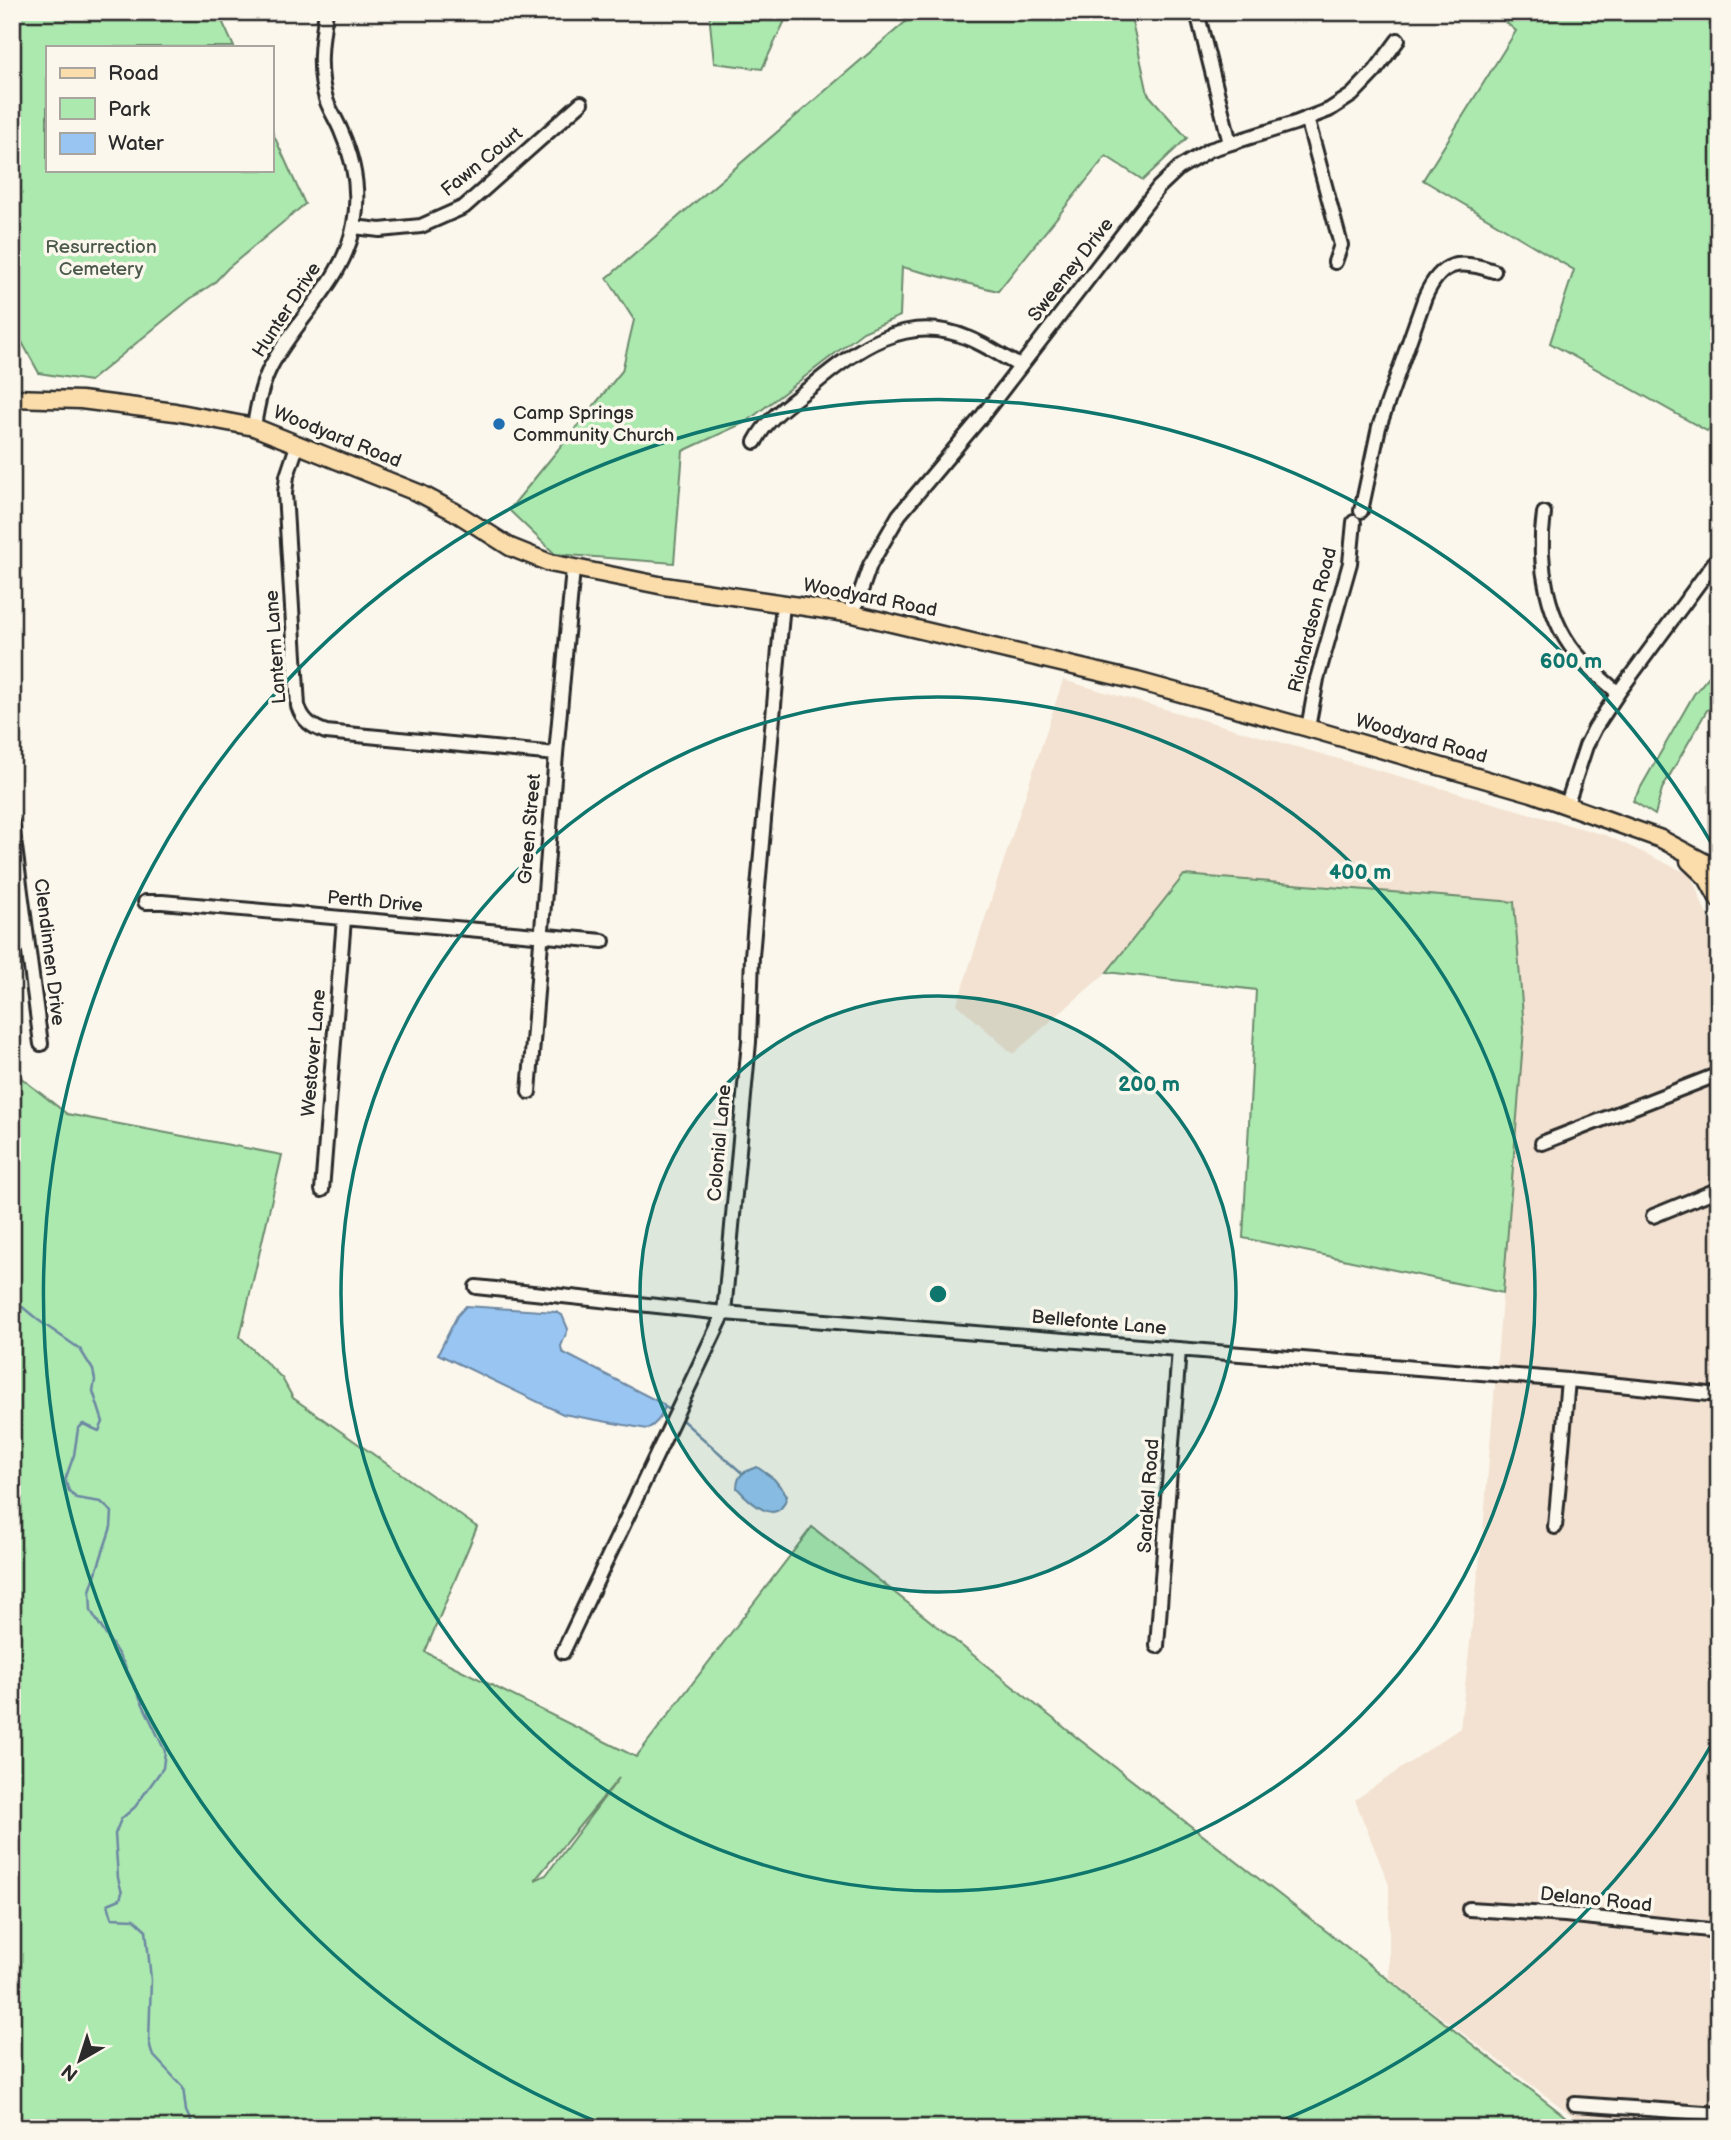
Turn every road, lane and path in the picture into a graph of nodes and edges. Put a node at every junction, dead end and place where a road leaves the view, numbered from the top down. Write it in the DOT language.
graph roads {
  1 [pos="326,12"];
  2 [pos="1197,12"];
  3 [pos="1398,40"];
  4 [pos="581,103"];
  5 [pos="1307,118"];
  6 [pos="1230,143"];
  7 [pos="354,227"];
  8 [pos="1335,262"];
  9 [pos="1494,271"];
  10 [pos="1020,366"];
  11 [pos="12,398"];
  12 [pos="254,427"];
  13 [pos="755,442"];
  14 [pos="298,443"];
  15 [pos="1544,513"];
  16 [pos="1719,556"];
  17 [pos="573,569"];
  18 [pos="783,603"];
  19 [pos="853,614"];
  20 [pos="1618,693"];
  21 [pos="1308,728"];
  22 [pos="555,754"];
  23 [pos="1567,804"];
  24 [pos="12,824"];
  25 [pos="1672,845"];
  26 [pos="1719,861"];
  27 [pos="1719,870"];
  28 [pos="1719,900"];
  29 [pos="145,902"];
  30 [pos="345,919"];
  31 [pos="540,936"];
  32 [pos="603,941"];
  33 [pos="41,1044"];
  34 [pos="1719,1074"];
  35 [pos="529,1092"];
  36 [pos="1542,1143"];
  37 [pos="1719,1188"];
  38 [pos="322,1190"];
  39 [pos="1653,1216"];
  40 [pos="476,1287"];
  41 [pos="724,1313"];
  42 [pos="1179,1349"];
  43 [pos="1568,1380"];
  44 [pos="1719,1395"];
  45 [pos="1555,1527"];
  46 [pos="1157,1646"];
  47 [pos="563,1652"];
  48 [pos="1469,1909"];
  49 [pos="1719,1931"];
  50 [pos="1575,2104"];
  51 [pos="1719,2114"];
  1 -- 7 [label="street, Hunter Drive"];
  2 -- 6 [label="street"];
  3 -- 5 [label="street, Sweeney Drive"];
  4 -- 7 [label="street, Fawn Court"];
  5 -- 6 [label="street, Sweeney Drive"];
  5 -- 8 [label="street"];
  6 -- 10 [label="street, Sweeney Drive"];
  7 -- 12 [label="street, Hunter Drive"];
  9 -- 21 [label="street, Richardson Road"];
  10 -- 13 [label="street"];
  10 -- 19 [label="street, Sweeney Drive"];
  11 -- 12 [label="main road, Woodyard Road"];
  12 -- 14 [label="main road, Woodyard Road"];
  14 -- 17 [label="main road, Woodyard Road"];
  14 -- 22 [label="street, Lantern Lane"];
  15 -- 20 [label="street"];
  16 -- 20 [label="street"];
  17 -- 18 [label="main road, Woodyard Road"];
  17 -- 22 [label="street, Green Street"];
  18 -- 19 [label="main road, Woodyard Road"];
  18 -- 41 [label="street, Colonial Lane"];
  19 -- 21 [label="main road, Woodyard Road"];
  20 -- 23 [label="street"];
  21 -- 23 [label="main road, Woodyard Road"];
  22 -- 31 [label="street, Green Street"];
  23 -- 25 [label="main road, Woodyard Road"];
  24 -- 33 [label="street, Clendinnen Drive"];
  25 -- 26 [label="main road"];
  25 -- 27 [label="main road, Woodyard Road"];
  25 -- 28 [label="main road"];
  29 -- 30 [label="street, Perth Drive"];
  30 -- 31 [label="street, Perth Drive"];
  30 -- 38 [label="street, Westover Lane"];
  31 -- 32 [label="street, Perth Drive"];
  31 -- 35 [label="street, Green Street"];
  34 -- 36 [label="street"];
  37 -- 39 [label="street"];
  40 -- 41 [label="street, Bellefonte Lane"];
  41 -- 42 [label="street, Bellefonte Lane"];
  41 -- 47 [label="street, Colonial Lane"];
  42 -- 43 [label="street, Bellefonte Lane"];
  42 -- 46 [label="street, Sarakal Road"];
  43 -- 44 [label="street, Bellefonte Lane"];
  43 -- 45 [label="street"];
  48 -- 49 [label="street, Delano Road"];
  50 -- 51 [label="street"];
}
